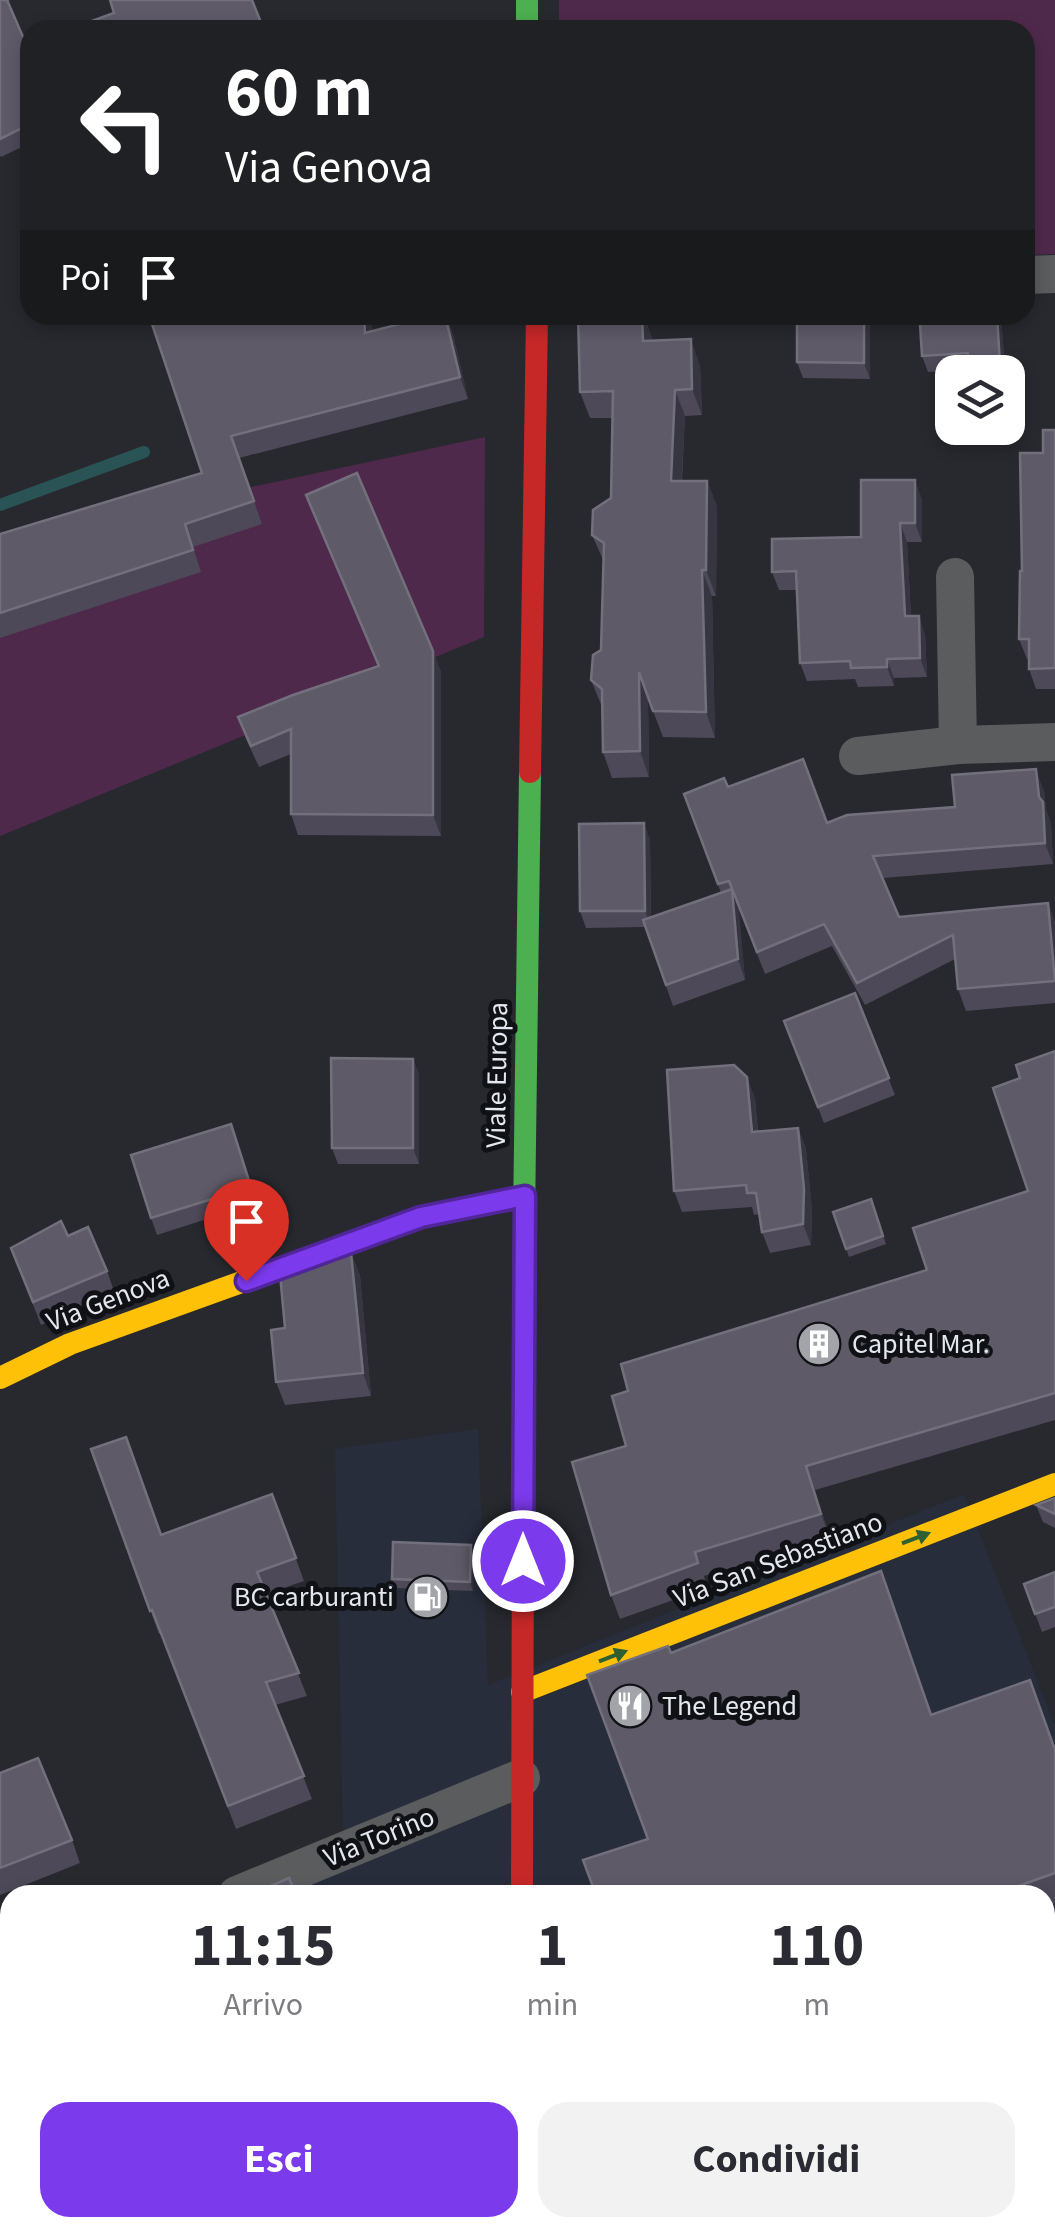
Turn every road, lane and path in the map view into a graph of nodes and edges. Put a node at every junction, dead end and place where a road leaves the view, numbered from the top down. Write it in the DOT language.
graph roads {
  1 [pos="537,325"];
  2 [pos="955,576"];
  3 [pos="1055,742"];
  4 [pos="958,746"];
  5 [pos="858,756"];
  6 [pos="525,1196"];
  7 [pos="0,1378"];
  8 [pos="1048,1486"];
  9 [pos="522,1692"];
  10 [pos="521,1778"];
  11 [pos="261,1885"];
  12 [pos="522,1885"];
  1 -- 6 [label="street, Viale Europa"];
  2 -- 4 [label="street"];
  3 -- 4 [label="street"];
  4 -- 5 [label="street"];
  6 -- 7 [label="street, Via Genova"];
  6 -- 9 [label="street, Viale Europa"];
  9 -- 8 [label="street, Via San Sebastiano, one-way"];
  9 -- 10 [label="street, Viale Europa"];
  10 -- 11 [label="street, Via Torino"];
  10 -- 12 [label="street, Viale Europa"];
}
